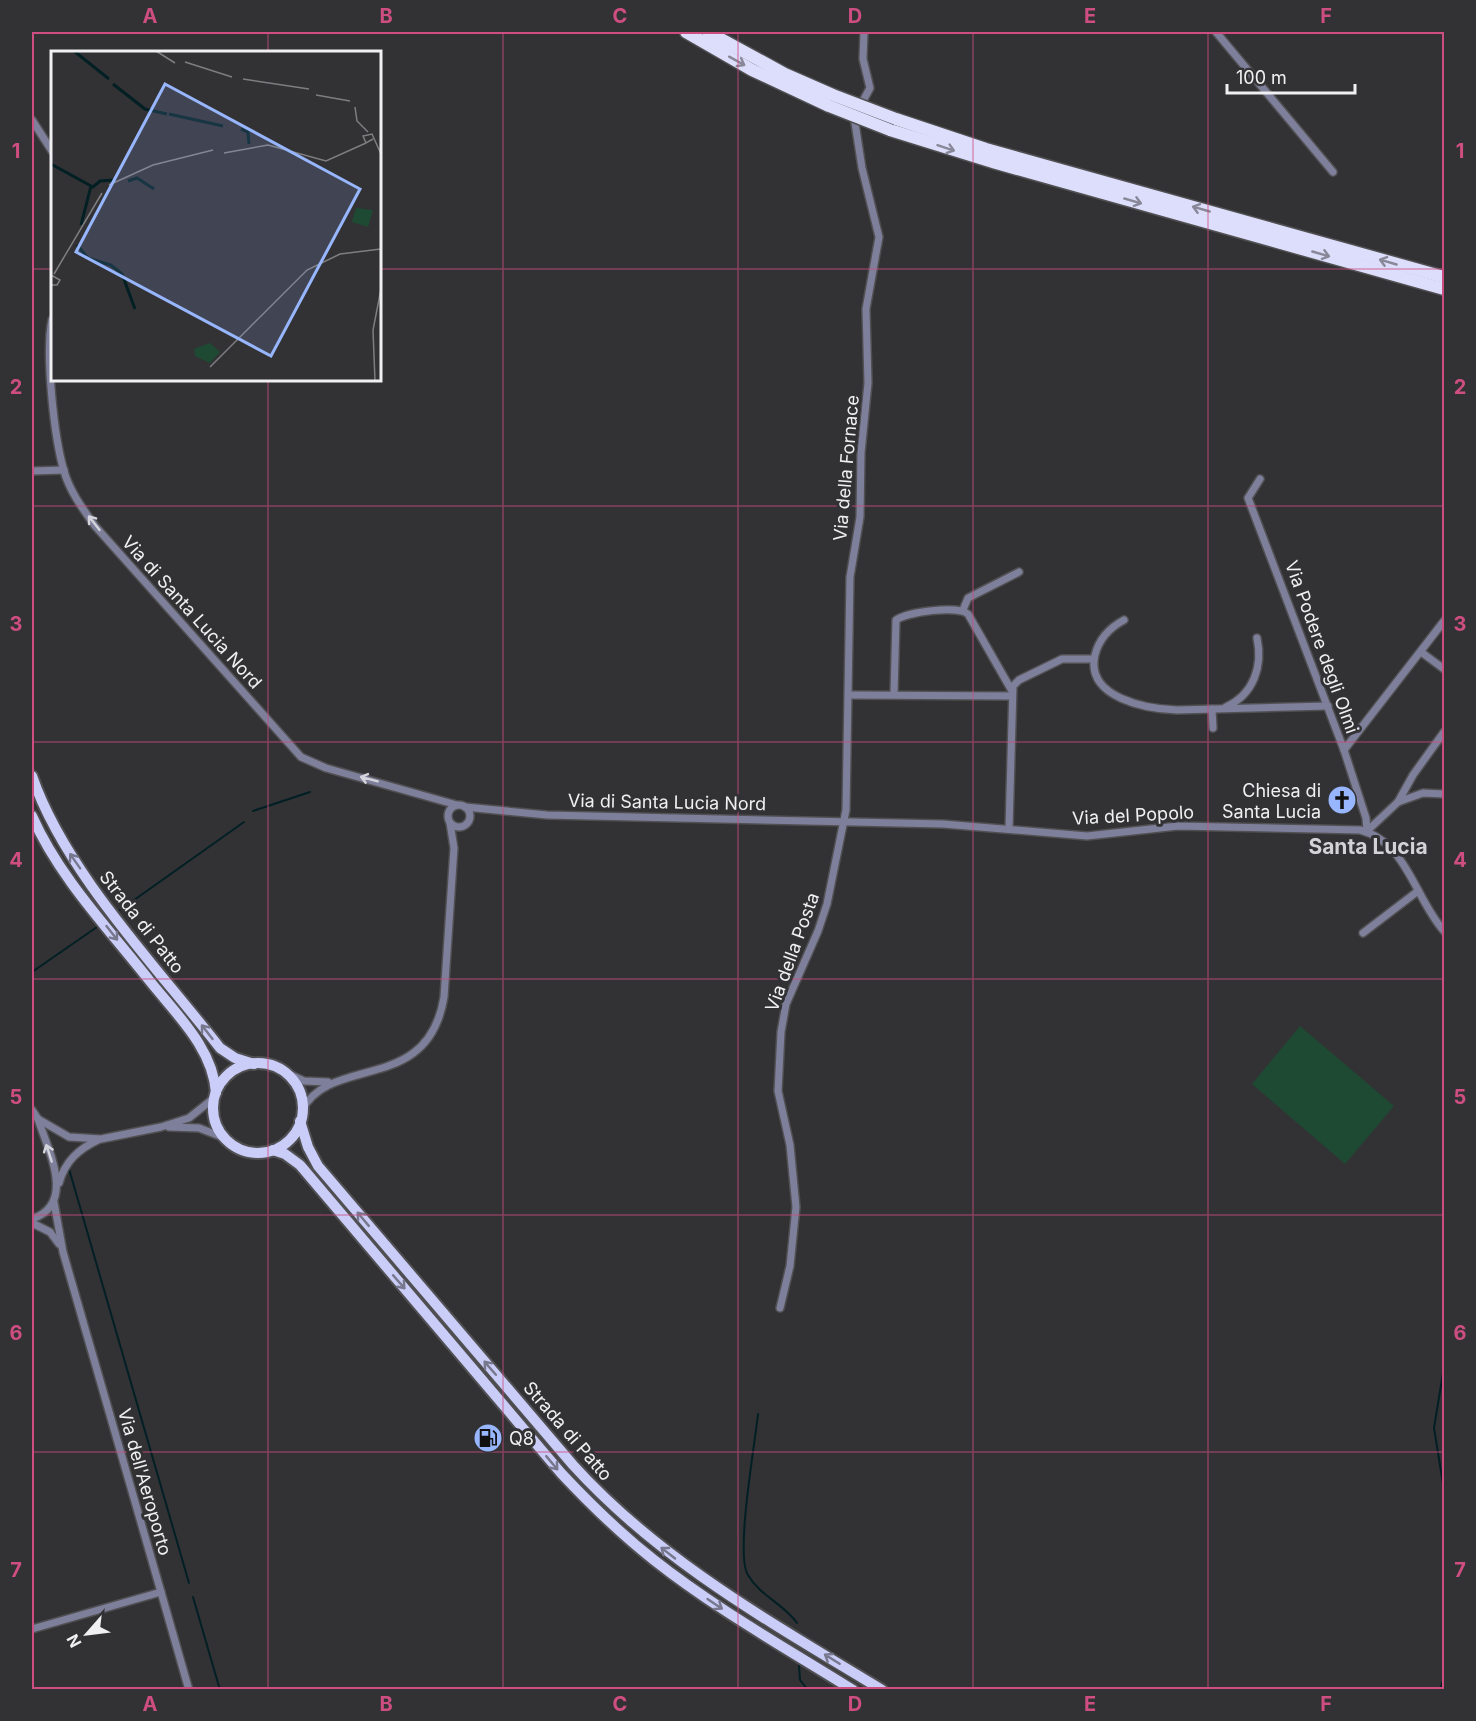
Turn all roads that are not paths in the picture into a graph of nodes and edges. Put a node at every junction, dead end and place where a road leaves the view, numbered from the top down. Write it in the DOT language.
graph roads {
  1 [pos="687,32"];
  2 [pos="708,32"];
  3 [pos="864,32"];
  4 [pos="1216,32"];
  5 [pos="864,99"];
  6 [pos="831,100"];
  7 [pos="32,120"];
  8 [pos="855,123"];
  9 [pos="893,124"];
  10 [pos="51,149"];
  11 [pos="1333,172"];
  12 [pos="1444,277"];
  13 [pos="1444,289"];
  14 [pos="51,333"];
  15 [pos="51,374"];
  16 [pos="52,381"];
  17 [pos="64,470"];
  18 [pos="32,471"];
  19 [pos="1260,479"];
  20 [pos="1019,572"];
  21 [pos="963,610"];
  22 [pos="1124,620"];
  23 [pos="1444,621"];
  24 [pos="1257,638"];
  25 [pos="1421,652"];
  26 [pos="1094,659"];
  27 [pos="1444,669"];
  28 [pos="894,694"];
  29 [pos="1012,694"];
  30 [pos="850,695"];
  31 [pos="1328,706"];
  32 [pos="1212,709"];
  33 [pos="1221,709"];
  34 [pos="1213,728"];
  35 [pos="1444,732"];
  36 [pos="1344,750"];
  37 [pos="32,776"];
  38 [pos="1444,794"];
  39 [pos="1398,802"];
  40 [pos="461,806"];
  41 [pos="489,810"];
  42 [pos="32,816"];
  43 [pos="844,820"];
  44 [pos="450,823"];
  45 [pos="466,824"];
  46 [pos="1009,829"];
  47 [pos="1367,831"];
  48 [pos="454,848"];
  49 [pos="1418,891"];
  50 [pos="1444,931"];
  51 [pos="1363,933"];
  52 [pos="254,1064"];
  53 [pos="282,1071"];
  54 [pos="337,1082"];
  55 [pos="215,1096"];
  56 [pos="32,1110"];
  57 [pos="301,1116"];
  58 [pos="38,1119"];
  59 [pos="161,1127"];
  60 [pos="225,1138"];
  61 [pos="101,1139"];
  62 [pos="273,1150"];
  63 [pos="58,1188"];
  64 [pos="54,1202"];
  65 [pos="32,1221"];
  66 [pos="63,1252"];
  67 [pos="780,1308"];
  68 [pos="161,1592"];
  69 [pos="32,1629"];
  70 [pos="189,1689"];
  71 [pos="853,1689"];
  72 [pos="882,1689"];
  1 -- 6 [label="highway, one-way"];
  2 -- 6 [label="highway"];
  3 -- 5 [label="street"];
  4 -- 11 [label="street"];
  6 -- 9 [label="highway, bridge"];
  7 -- 10 [label="street"];
  8 -- 30 [label="street, Via della Fornace"];
  12 -- 9 [label="highway, one-way"];
  9 -- 13 [label="highway, one-way"];
  14 -- 15 [label="street, Via di Santa Lucia Nord"];
  16 -- 17 [label="street, Via di Santa Lucia Nord"];
  17 -- 18 [label="street"];
  40 -- 17 [label="street, Via di Santa Lucia Nord, one-way"];
  19 -- 31 [label="street, Via Podere degli Olmi"];
  20 -- 21 [label="street"];
  21 -- 28 [label="street"];
  21 -- 29 [label="street"];
  22 -- 26 [label="street"];
  23 -- 25 [label="street"];
  24 -- 33 [label="street"];
  25 -- 27 [label="street"];
  25 -- 36 [label="street"];
  26 -- 29 [label="street"];
  26 -- 32 [label="street"];
  28 -- 29 [label="street"];
  28 -- 30 [label="street"];
  29 -- 46 [label="street"];
  30 -- 43 [label="street, Via della Fornace"];
  31 -- 33 [label="street"];
  31 -- 36 [label="street, Via Podere degli Olmi"];
  32 -- 33 [label="street"];
  32 -- 34 [label="street"];
  35 -- 39 [label="street"];
  36 -- 47 [label="street, Via Podere degli Olmi"];
  52 -- 37 [label="main road, Strada di Patto, one-way"];
  38 -- 39 [label="street"];
  39 -- 47 [label="street"];
  40 -- 41 [label="street, Via di Santa Lucia Nord"];
  40 -- 44 [label="street"];
  40 -- 45 [label="street"];
  41 -- 43 [label="street, Via di Santa Lucia Nord"];
  41 -- 45 [label="street"];
  42 -- 55 [label="main road, Strada di Patto, one-way"];
  43 -- 46 [label="street, Via del Popolo"];
  43 -- 67 [label="street, Via della Posta"];
  44 -- 45 [label="street"];
  44 -- 48 [label="street"];
  45 -- 48 [label="street"];
  46 -- 47 [label="street, Via del Popolo"];
  47 -- 49 [label="street"];
  48 -- 54 [label="street"];
  49 -- 50 [label="street"];
  49 -- 51 [label="street"];
  52 -- 53 [label="main road"];
  52 -- 55 [label="main road"];
  53 -- 54 [label="street"];
  53 -- 57 [label="main road"];
  54 -- 57 [label="street"];
  55 -- 59 [label="street"];
  55 -- 60 [label="main road"];
  56 -- 58 [label="street"];
  57 -- 62 [label="main road"];
  72 -- 57 [label="main road, Strada di Patto, one-way"];
  58 -- 61 [label="street"];
  63 -- 58 [label="street, one-way"];
  59 -- 60 [label="street"];
  59 -- 61 [label="street"];
  60 -- 62 [label="main road"];
  61 -- 63 [label="street"];
  62 -- 71 [label="main road, Strada di Patto, one-way"];
  63 -- 64 [label="street"];
  64 -- 65 [label="street"];
  64 -- 66 [label="street, Via dell'Aeroporto"];
  65 -- 66 [label="street, Via dell'Aeroporto"];
  66 -- 68 [label="street, Via dell'Aeroporto"];
  68 -- 69 [label="street"];
  68 -- 70 [label="street, Via dell'Aeroporto"];
}
